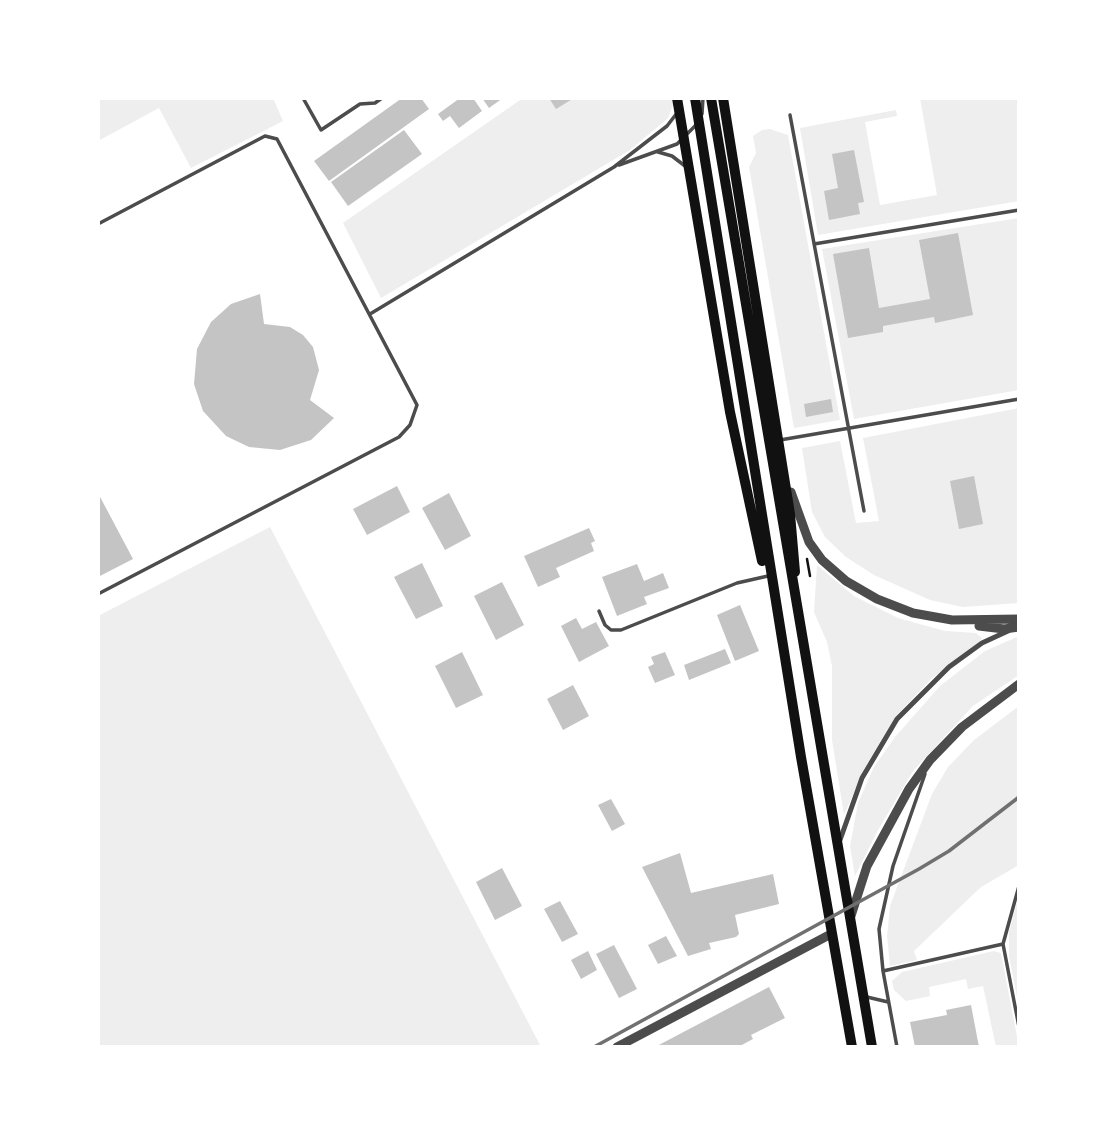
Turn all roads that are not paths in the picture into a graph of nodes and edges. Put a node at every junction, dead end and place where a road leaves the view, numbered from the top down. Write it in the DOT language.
graph roads {
  1 [pos="303,98"];
  2 [pos="382,98"];
  3 [pos="695,98"];
  4 [pos="703,98"];
  5 [pos="711,98"];
  6 [pos="723,98"];
  7 [pos="678,103"];
  8 [pos="790,114"];
  9 [pos="683,139"];
  10 [pos="656,152"];
  11 [pos="614,167"];
  12 [pos="689,170"];
  13 [pos="1019,210"];
  14 [pos="98,224"];
  15 [pos="814,244"];
  16 [pos="370,314"];
  17 [pos="1019,398"];
  18 [pos="848,428"];
  19 [pos="778,440"];
  20 [pos="864,511"];
  21 [pos="768,576"];
  22 [pos="793,589"];
  23 [pos="774,593"];
  24 [pos="98,594"];
  25 [pos="599,611"];
  26 [pos="1018,625"];
  27 [pos="1019,684"];
  28 [pos="930,760"];
  29 [pos="838,846"];
  30 [pos="1019,886"];
  31 [pos="850,921"];
  32 [pos="831,933"];
  33 [pos="1003,944"];
  34 [pos="883,971"];
  35 [pos="863,996"];
  36 [pos="888,1002"];
  37 [pos="1019,1027"];
  38 [pos="617,1047"];
  39 [pos="852,1047"];
  40 [pos="872,1047"];
  41 [pos="897,1047"];
  1 -- 2 [label="lane"];
  3 -- 23 [label="highway"];
  4 -- 9 [label="lane"];
  5 -- 22 [label="highway"];
  6 -- 19 [label="highway"];
  7 -- 9 [label="highway"];
  7 -- 11 [label="lane"];
  8 -- 15 [label="lane"];
  9 -- 10 [label="lane"];
  9 -- 12 [label="highway"];
  10 -- 11 [label="lane"];
  10 -- 12 [label="lane"];
  11 -- 16 [label="lane"];
  12 -- 21 [label="highway"];
  13 -- 15 [label="lane"];
  14 -- 16 [label="lane"];
  15 -- 18 [label="lane"];
  16 -- 24 [label="lane"];
  17 -- 18 [label="lane"];
  18 -- 19 [label="lane"];
  18 -- 20 [label="lane"];
  19 -- 22 [label="highway"];
  19 -- 26 [label="street"];
  21 -- 23 [label="highway"];
  21 -- 25 [label="lane"];
  22 -- 29 [label="highway"];
  23 -- 32 [label="highway"];
  26 -- 29 [label="street"];
  27 -- 28 [label="street"];
  28 -- 31 [label="street"];
  28 -- 34 [label="lane"];
  29 -- 31 [label="highway"];
  30 -- 33 [label="lane"];
  31 -- 35 [label="highway"];
  32 -- 38 [label="street"];
  32 -- 39 [label="highway"];
  33 -- 34 [label="lane"];
  33 -- 37 [label="lane"];
  34 -- 36 [label="lane"];
  35 -- 36 [label="lane"];
  35 -- 40 [label="highway"];
  36 -- 41 [label="lane"];
}
